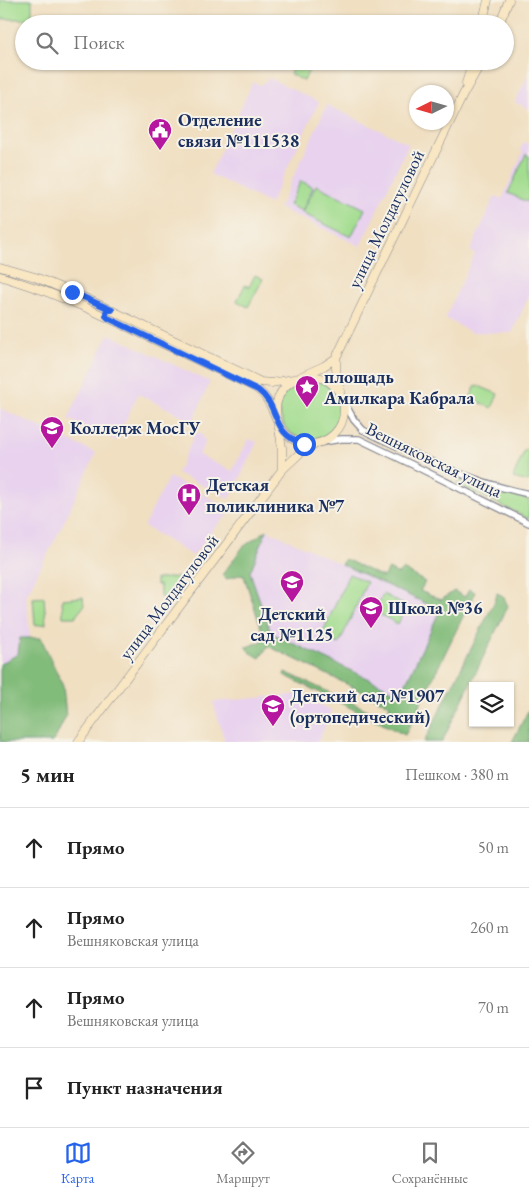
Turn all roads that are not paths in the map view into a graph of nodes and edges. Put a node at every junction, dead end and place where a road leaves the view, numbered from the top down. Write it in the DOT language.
graph roads {
  1 [pos="488,0"];
  2 [pos="509,0"];
  3 [pos="484,15"];
  4 [pos="503,15"];
  5 [pos="470,70"];
  6 [pos="477,70"];
  7 [pos="464,92"];
  8 [pos="0,267"];
  9 [pos="0,276"];
  10 [pos="72,292"];
  11 [pos="69,300"];
  12 [pos="112,310"];
  13 [pos="108,318"];
  14 [pos="336,358"];
  15 [pos="298,377"];
  16 [pos="342,397"];
  17 [pos="278,423"];
  18 [pos="320,443"];
  19 [pos="282,470"];
  20 [pos="529,494"];
  21 [pos="529,523"];
  22 [pos="78,742"];
  1 -- 3 [label="main road"];
  2 -- 4 [label="main road"];
  5 -- 7 [label="main road, улица Молдагуловой"];
  6 -- 7 [label="main road, улица Молдагуловой"];
  7 -- 14 [label="main road, улица Молдагуловой"];
  8 -- 10 [label="main road"];
  9 -- 11 [label="main road"];
  10 -- 11 [label="street"];
  10 -- 12 [label="main road"];
  11 -- 13 [label="main road"];
  12 -- 13 [label="street"];
  12 -- 15 [label="main road"];
  13 -- 17 [label="main road"];
  14 -- 15 [label="main road"];
  14 -- 16 [label="main road"];
  15 -- 16 [label="main road"];
  15 -- 17 [label="main road"];
  16 -- 18 [label="main road"];
  16 -- 20 [label="street, Вешняковская улица"];
  17 -- 18 [label="main road"];
  17 -- 19 [label="main road"];
  18 -- 19 [label="main road, улица Молдагуловой"];
  18 -- 21 [label="street, Вешняковская улица"];
  19 -- 22 [label="main road, улица Молдагуловой"];
}
